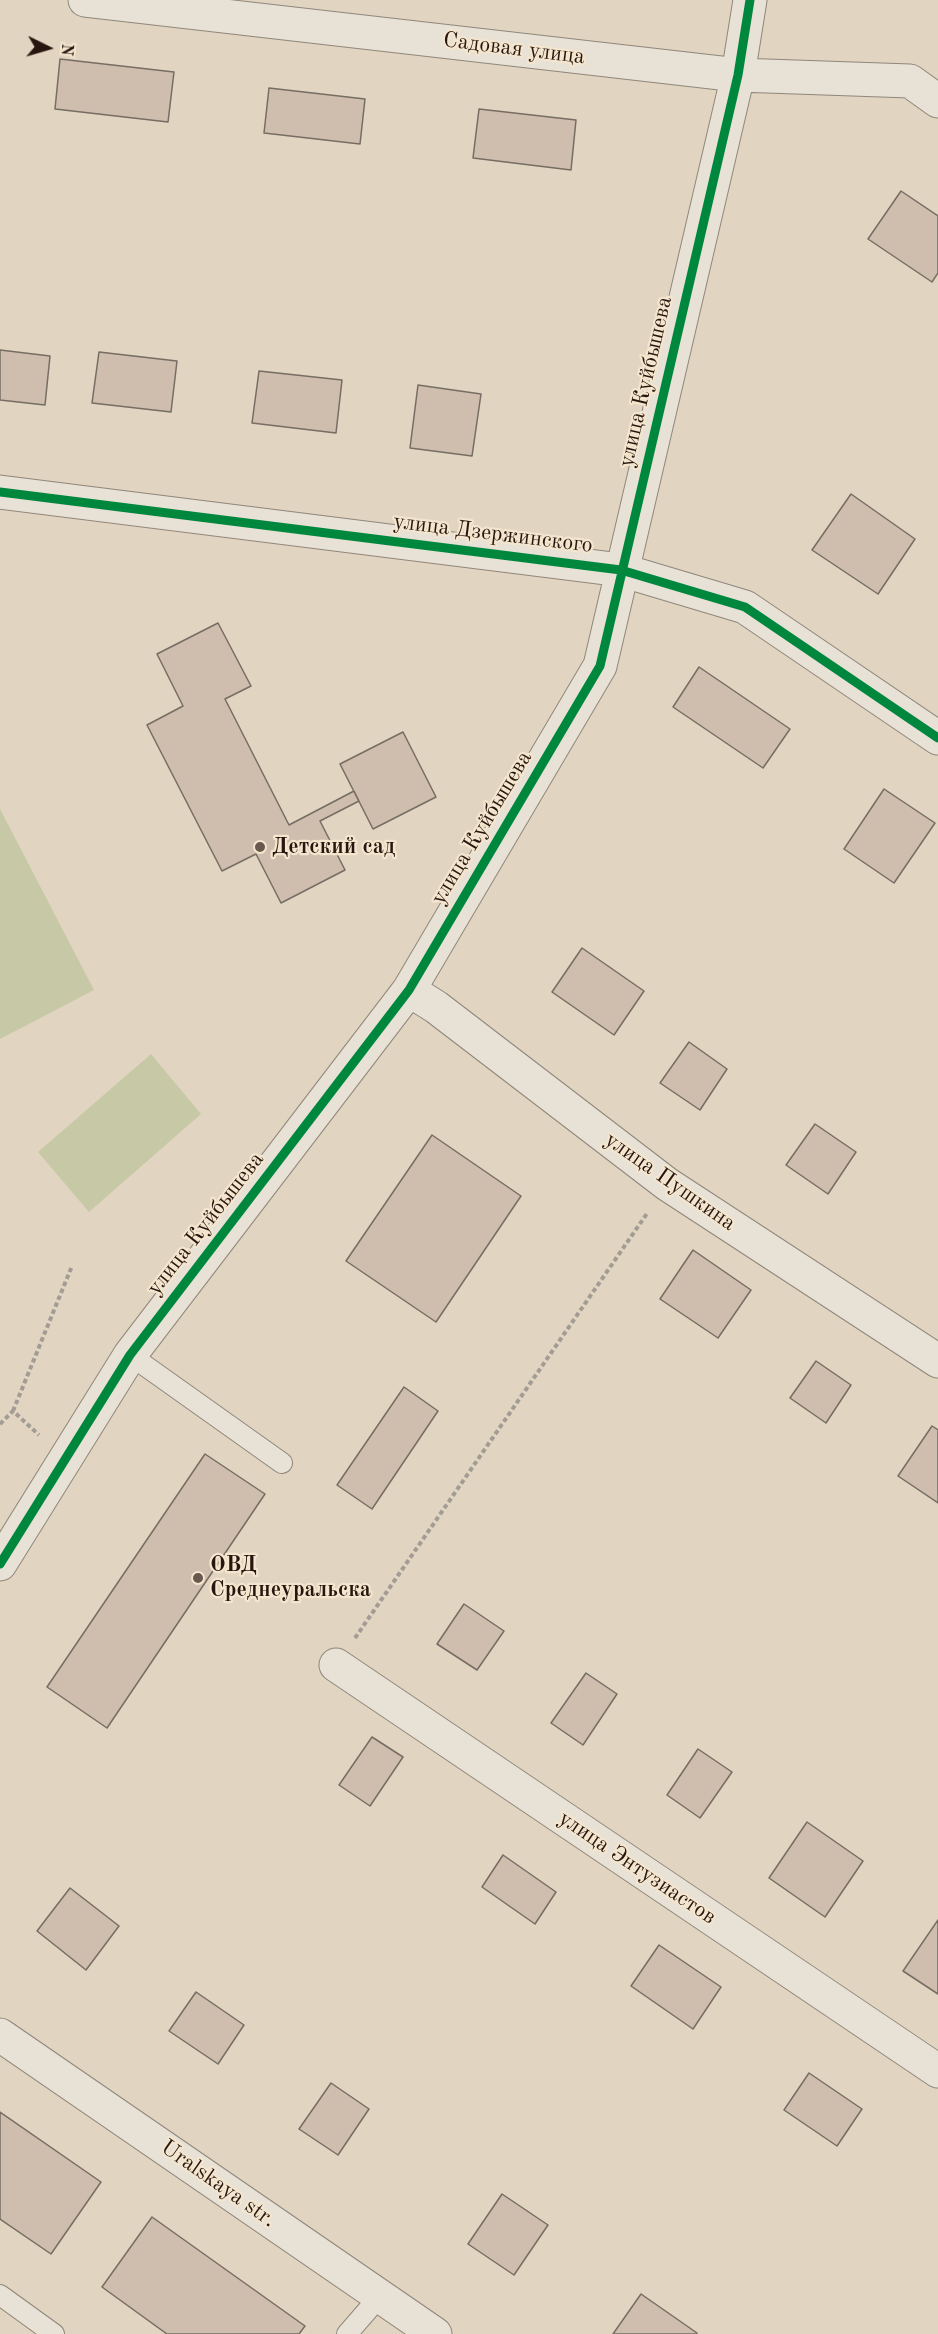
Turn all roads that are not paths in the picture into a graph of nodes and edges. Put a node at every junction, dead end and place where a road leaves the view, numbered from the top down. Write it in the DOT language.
graph roads {
  1 [pos="85,0"];
  2 [pos="750,0"];
  3 [pos="738,75"];
  4 [pos="938,101"];
  5 [pos="0,492"];
  6 [pos="621,570"];
  7 [pos="938,738"];
  8 [pos="409,990"];
  9 [pos="130,1354"];
  10 [pos="938,1361"];
  11 [pos="282,1463"];
  12 [pos="0,1564"];
  13 [pos="336,1665"];
  14 [pos="0,2035"];
  15 [pos="938,2071"];
  16 [pos="0,2295"];
  17 [pos="380,2296"];
  18 [pos="54,2334"];
  19 [pos="347,2334"];
  20 [pos="435,2334"];
  1 -- 3 [label="street, Садовая улица"];
  2 -- 3 [label="street, улица Куйбышева"];
  3 -- 4 [label="street, Садовая улица"];
  3 -- 6 [label="street, улица Куйбышева"];
  5 -- 6 [label="street, улица Дзержинского"];
  6 -- 7 [label="street, улица Дзержинского"];
  6 -- 8 [label="street, улица Куйбышева"];
  8 -- 9 [label="street, улица Куйбышева"];
  8 -- 10 [label="street, улица Пушкина"];
  9 -- 11 [label="lane"];
  9 -- 12 [label="street, улица Куйбышева"];
  13 -- 15 [label="street, улица Энтузиастов"];
  14 -- 17 [label="street, Uralskaya str."];
  16 -- 18 [label="lane"];
  17 -- 19 [label="lane"];
  17 -- 20 [label="street, Uralskaya str."];
}
